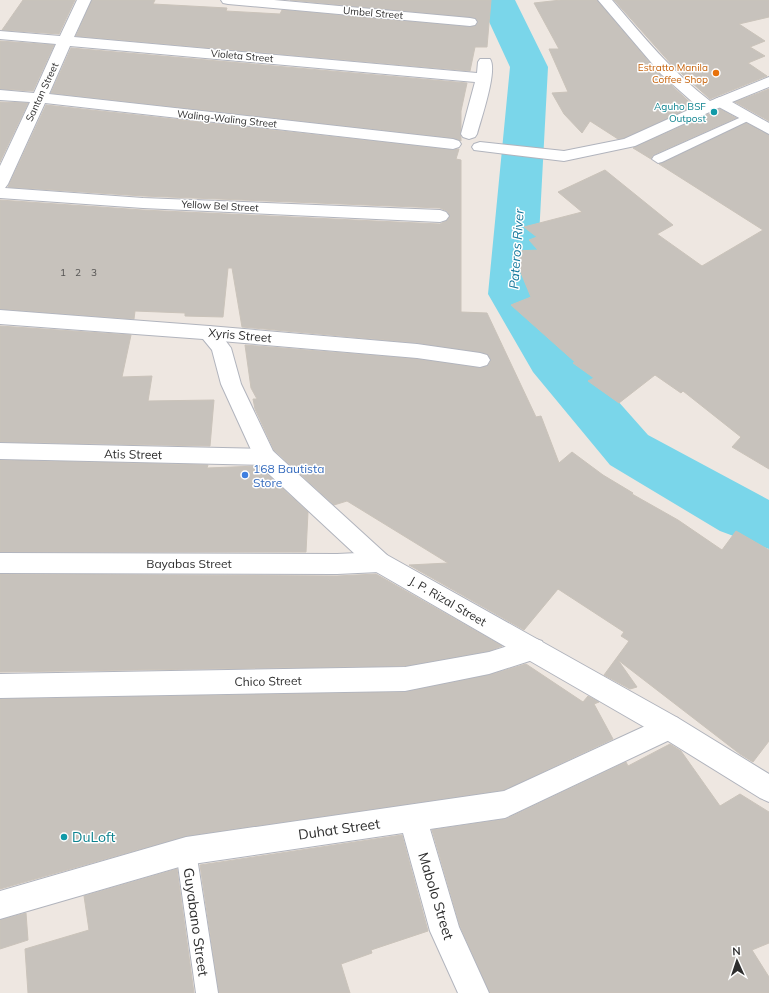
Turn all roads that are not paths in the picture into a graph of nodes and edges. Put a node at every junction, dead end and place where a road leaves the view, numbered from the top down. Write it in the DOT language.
graph roads {
  1 [pos="84,0"];
  2 [pos="228,0"];
  3 [pos="605,0"];
  4 [pos="470,22"];
  5 [pos="0,35"];
  6 [pos="66,40"];
  7 [pos="485,62"];
  8 [pos="484,78"];
  9 [pos="769,82"];
  10 [pos="0,95"];
  11 [pos="40,98"];
  12 [pos="714,105"];
  13 [pos="746,118"];
  14 [pos="769,129"];
  15 [pos="470,134"];
  16 [pos="453,144"];
  17 [pos="480,147"];
  18 [pos="658,159"];
  19 [pos="0,184"];
  20 [pos="0,193"];
  21 [pos="440,216"];
  22 [pos="0,317"];
  23 [pos="209,332"];
  24 [pos="480,360"];
  25 [pos="0,451"];
  26 [pos="265,457"];
  27 [pos="378,562"];
  28 [pos="0,563"];
  29 [pos="534,649"];
  30 [pos="0,686"];
  31 [pos="669,727"];
  32 [pos="769,789"];
  33 [pos="413,819"];
  34 [pos="186,851"];
  35 [pos="0,905"];
  36 [pos="207,993"];
  37 [pos="474,993"];
  1 -- 6 [label="street, Santan Street"];
  2 -- 4 [label="street, Umbel Street"];
  3 -- 12 [label="street"];
  5 -- 6 [label="street, Violeta Street"];
  6 -- 8 [label="street, Violeta Street"];
  6 -- 11 [label="street, Santan Street"];
  7 -- 8 [label="street"];
  8 -- 15 [label="street"];
  9 -- 12 [label="street"];
  10 -- 11 [label="street, Waling-Waling Street"];
  11 -- 16 [label="street, Waling-Waling Street"];
  11 -- 19 [label="street, Santan Street"];
  12 -- 13 [label="street"];
  12 -- 17 [label="street"];
  13 -- 14 [label="street"];
  13 -- 18 [label="lane"];
  20 -- 21 [label="street, Yellow Bel Street"];
  22 -- 23 [label="street, Xyris Street"];
  23 -- 24 [label="street, Xyris Street"];
  23 -- 26 [label="street, J. P. Rizal Street"];
  25 -- 26 [label="street, Atis Street"];
  26 -- 27 [label="street, J. P. Rizal Street"];
  27 -- 28 [label="street, Bayabas Street"];
  27 -- 29 [label="street, J. P. Rizal Street"];
  29 -- 30 [label="street, Chico Street"];
  29 -- 31 [label="street, J. P. Rizal Street"];
  31 -- 32 [label="street, J. P. Rizal Street"];
  31 -- 33 [label="street, Duhat Street"];
  33 -- 34 [label="street, Duhat Street"];
  33 -- 37 [label="street, Mabolo Street"];
  34 -- 35 [label="street, Duhat Street"];
  34 -- 36 [label="lane, Guyabano Street"];
}
